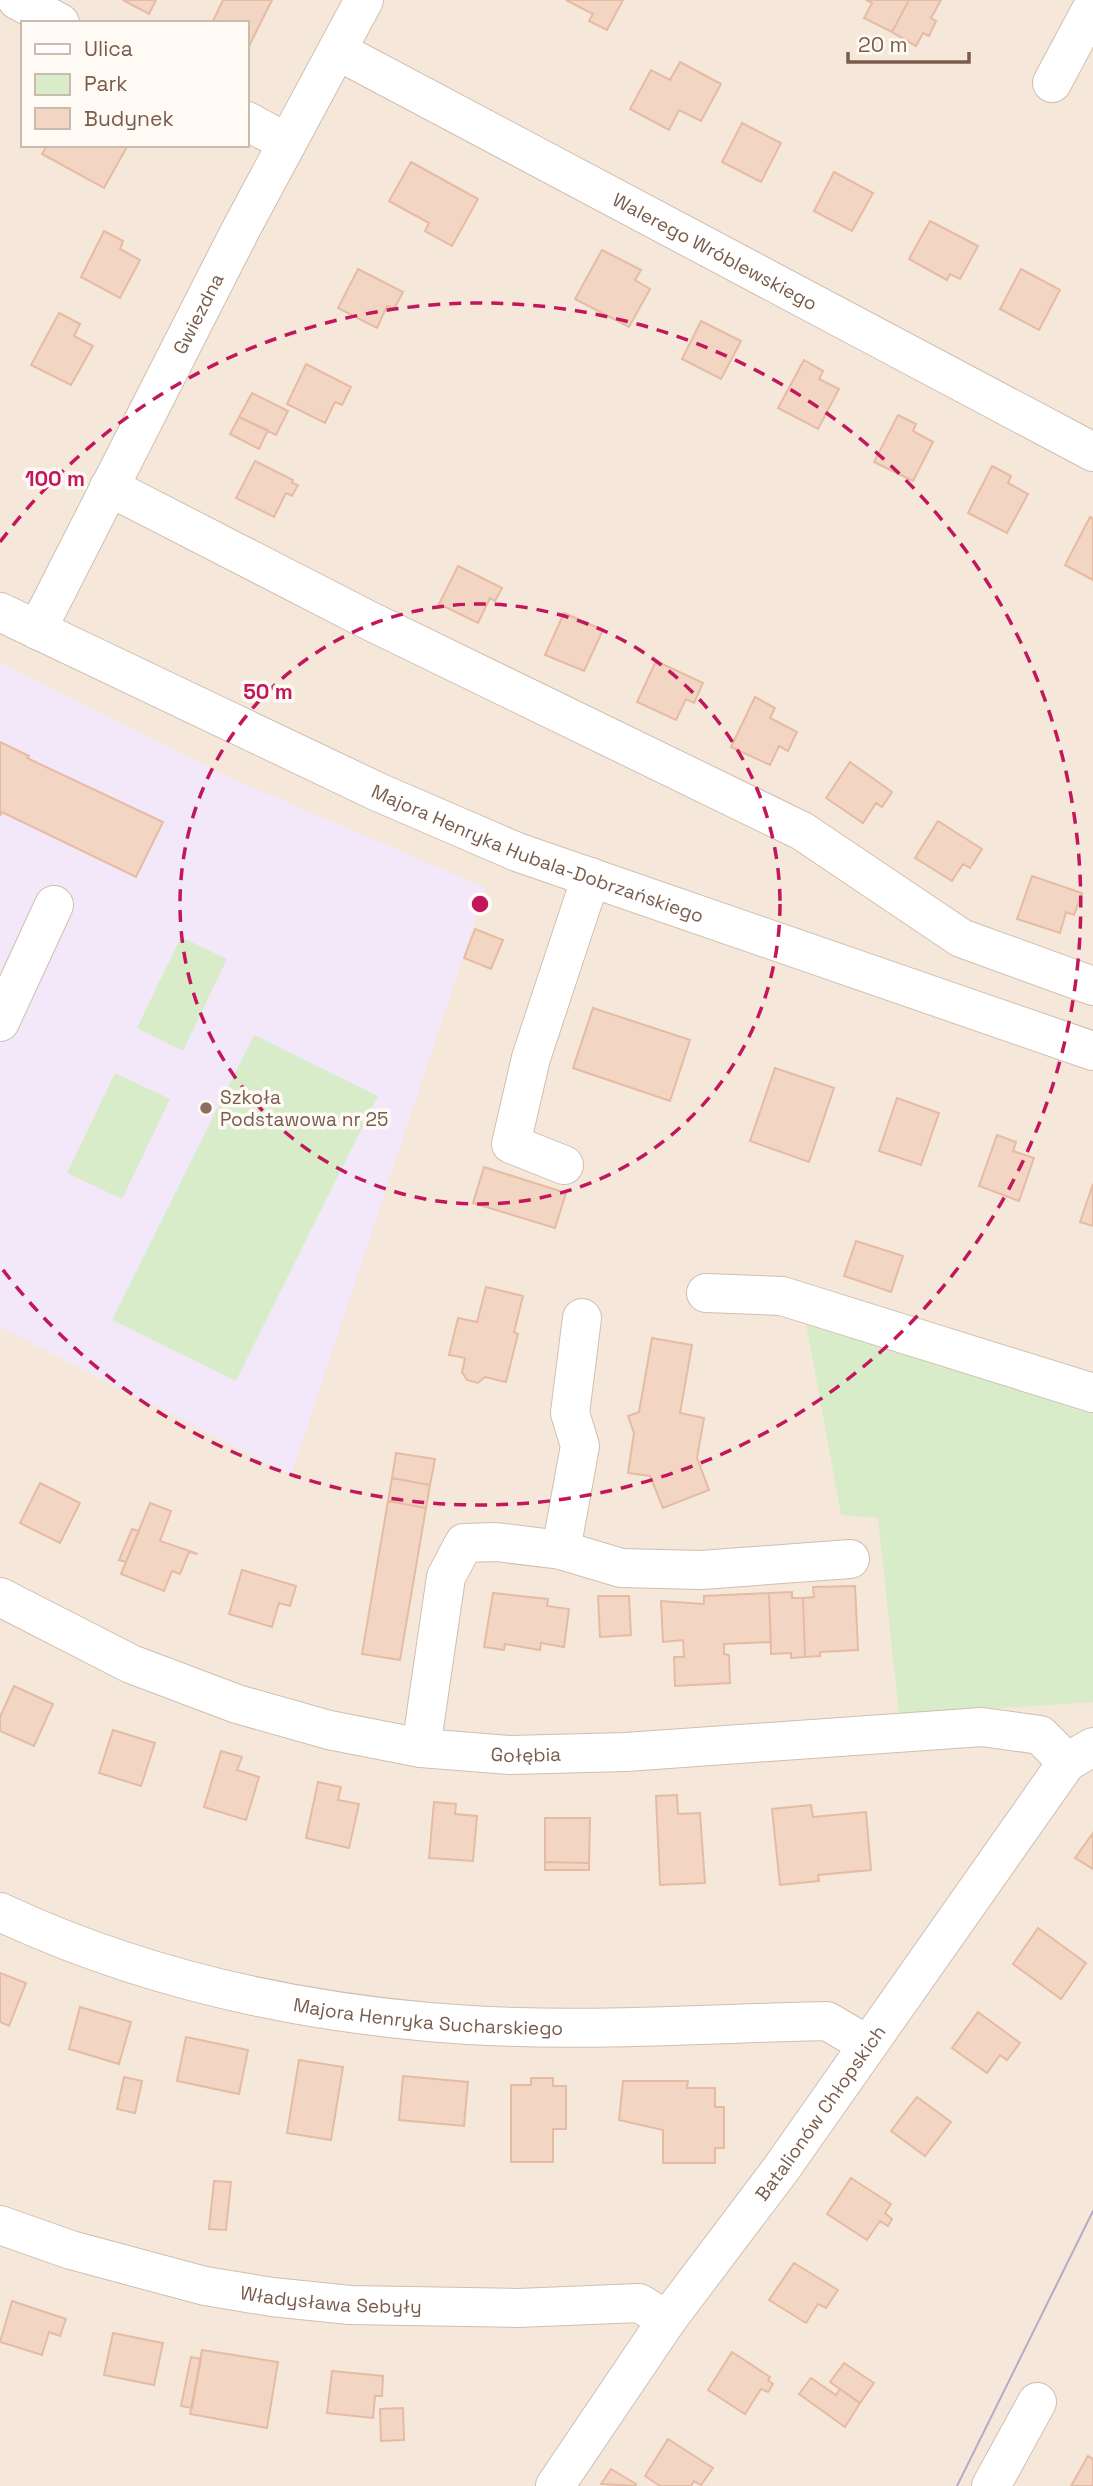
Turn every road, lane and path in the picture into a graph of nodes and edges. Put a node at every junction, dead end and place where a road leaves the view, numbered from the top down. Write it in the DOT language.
graph roads {
  1 [pos="17,0"];
  2 [pos="364,0"];
  3 [pos="1093,6"];
  4 [pos="56,21"];
  5 [pos="338,51"];
  6 [pos="1052,83"];
  7 [pos="248,122"];
  8 [pos="287,143"];
  9 [pos="1093,452"];
  10 [pos="109,487"];
  11 [pos="0,612"];
  12 [pos="37,630"];
  13 [pos="591,877"];
  14 [pos="54,905"];
  15 [pos="1093,986"];
  16 [pos="0,1021"];
  17 [pos="1093,1051"];
  18 [pos="564,1165"];
  19 [pos="706,1293"];
  20 [pos="582,1318"];
  21 [pos="1093,1394"];
  22 [pos="561,1550"];
  23 [pos="850,1559"];
  24 [pos="0,1597"];
  25 [pos="421,1748"];
  26 [pos="1080,1754"];
  27 [pos="0,1912"];
  28 [pos="866,2044"];
  29 [pos="0,2225"];
  30 [pos="667,2320"];
  31 [pos="1037,2402"];
  32 [pos="555,2486"];
  33 [pos="991,2486"];
  1 -- 4 [label="street"];
  2 -- 5 [label="street, Gwiezdna"];
  3 -- 6 [label="street"];
  5 -- 8 [label="street, Gwiezdna"];
  5 -- 9 [label="street, Walerego Wróblewskiego"];
  7 -- 8 [label="street"];
  8 -- 10 [label="street, Gwiezdna"];
  10 -- 12 [label="street, Gwiezdna"];
  10 -- 15 [label="street"];
  11 -- 12 [label="street, Majora Henryka Hubala-Dobrzańskiego"];
  12 -- 13 [label="street, Majora Henryka Hubala-Dobrzańskiego"];
  13 -- 17 [label="street, Majora Henryka Hubala-Dobrzańskiego"];
  13 -- 18 [label="street"];
  14 -- 16 [label="street"];
  19 -- 21 [label="street"];
  20 -- 22 [label="street"];
  22 -- 23 [label="street"];
  22 -- 25 [label="street"];
  24 -- 25 [label="street, Gołębia"];
  25 -- 26 [label="street, Gołębia"];
  26 -- 28 [label="street, Batalionów Chłopskich"];
  27 -- 28 [label="street, Majora Henryka Sucharskiego"];
  28 -- 30 [label="street, Batalionów Chłopskich"];
  29 -- 30 [label="street, Władysława Sebyły"];
  30 -- 32 [label="street, Batalionów Chłopskich"];
  31 -- 33 [label="street"];
}
